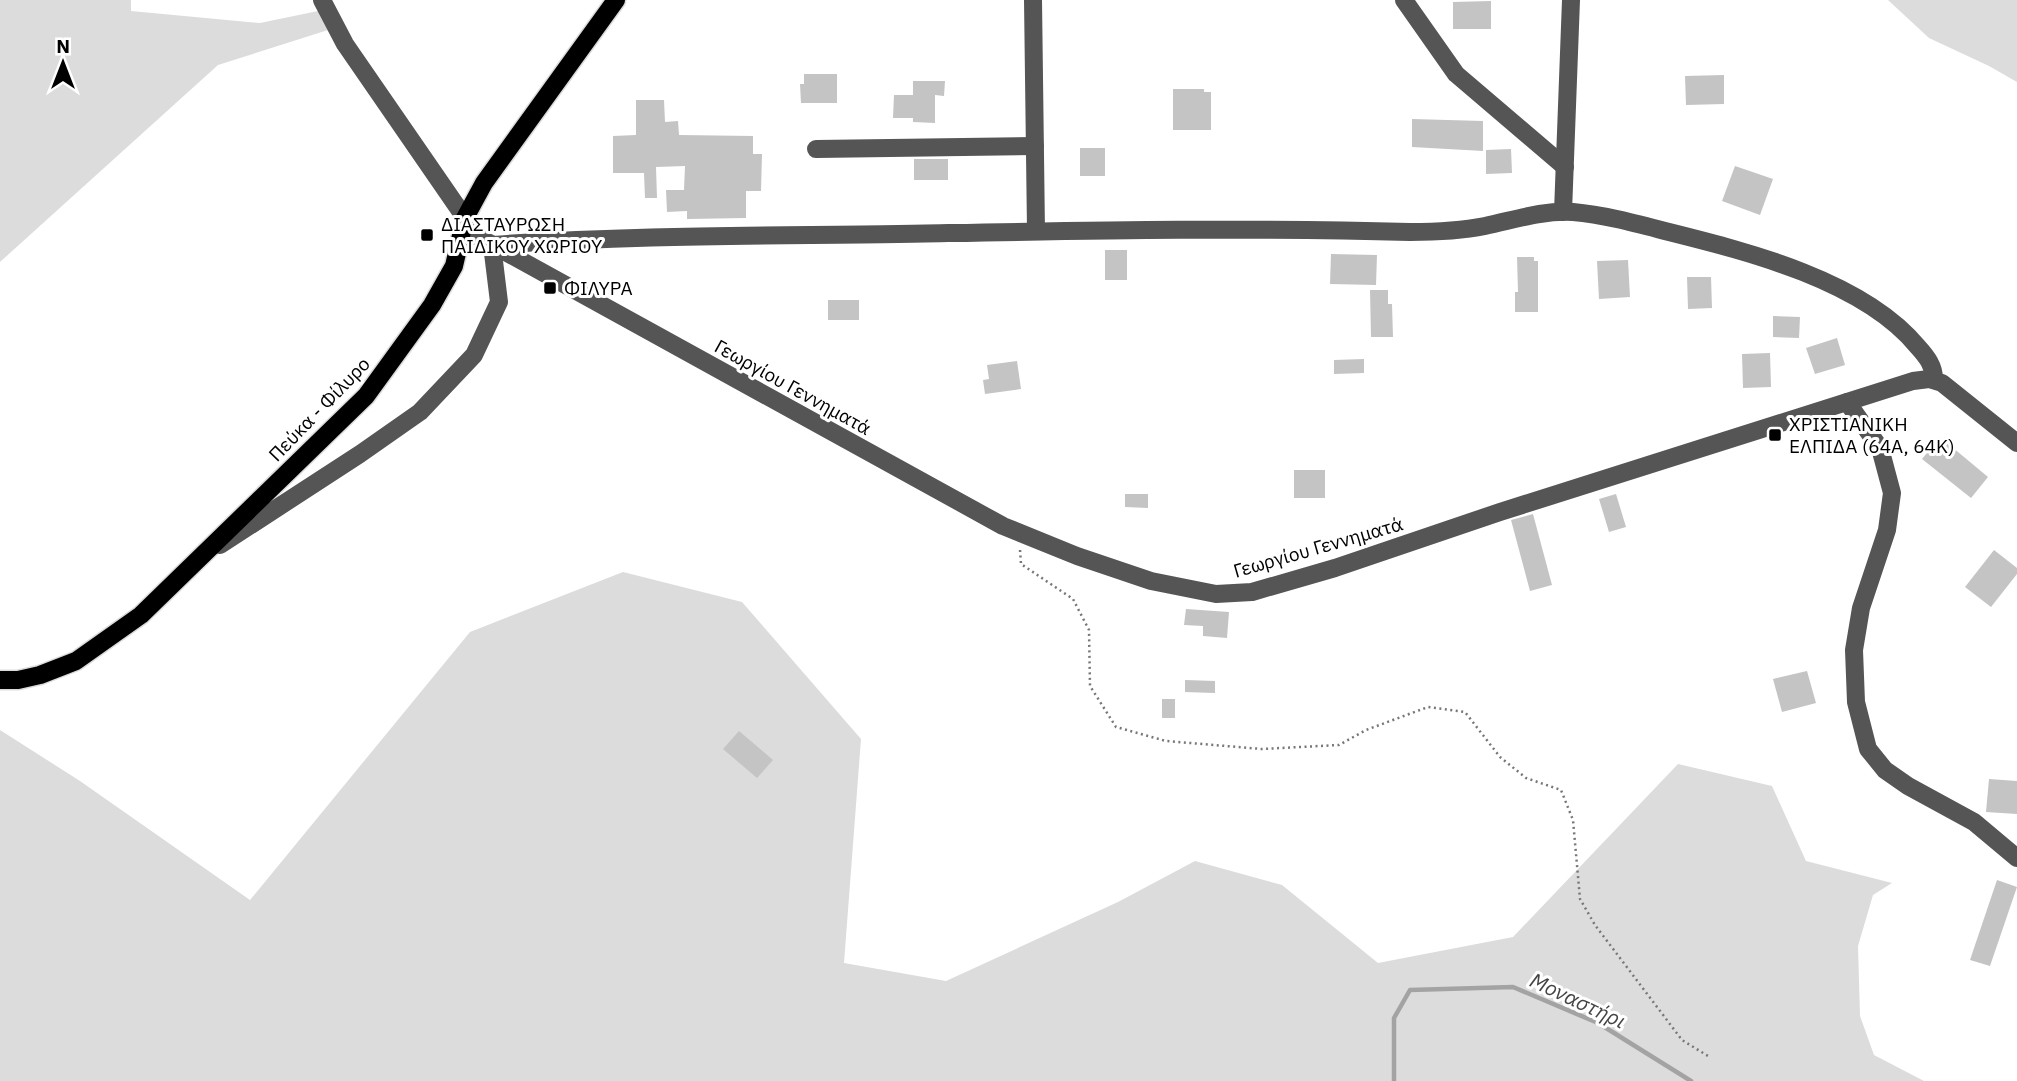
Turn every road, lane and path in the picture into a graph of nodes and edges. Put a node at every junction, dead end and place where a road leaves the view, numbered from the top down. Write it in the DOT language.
graph roads {
  1 [pos="322,0"];
  2 [pos="616,0"];
  3 [pos="1033,0"];
  4 [pos="1404,0"];
  5 [pos="1571,0"];
  6 [pos="1035,146"];
  7 [pos="816,149"];
  8 [pos="1565,167"];
  9 [pos="1563,212"];
  10 [pos="464,223"];
  11 [pos="1036,231"];
  12 [pos="492,245"];
  13 [pos="1934,379"];
  14 [pos="1847,402"];
  15 [pos="2017,443"];
  16 [pos="1018,532"];
  17 [pos="198,559"];
  18 [pos="0,680"];
  19 [pos="2017,858"];
  20 [pos="1708,1056"];
  1 -- 10 [label="street"];
  2 -- 10 [label="main road, Πεύκα - Φίλυρο"];
  3 -- 6 [label="street"];
  4 -- 8 [label="street"];
  5 -- 8 [label="street"];
  6 -- 7 [label="street"];
  6 -- 11 [label="street"];
  8 -- 9 [label="street"];
  9 -- 11 [label="street"];
  9 -- 13 [label="street"];
  10 -- 12 [label="street, Γεωργίου Γεννηματά"];
  10 -- 17 [label="main road, Πεύκα - Φίλυρο"];
  11 -- 12 [label="street"];
  12 -- 16 [label="street, Γεωργίου Γεννηματά"];
  12 -- 17 [label="street"];
  13 -- 14 [label="street, Γεωργίου Γεννηματά"];
  13 -- 15 [label="street"];
  14 -- 16 [label="street, Γεωργίου Γεννηματά"];
  14 -- 19 [label="street"];
  16 -- 20 [label="path"];
  17 -- 18 [label="main road, Πεύκα - Φίλυρο"];
}
